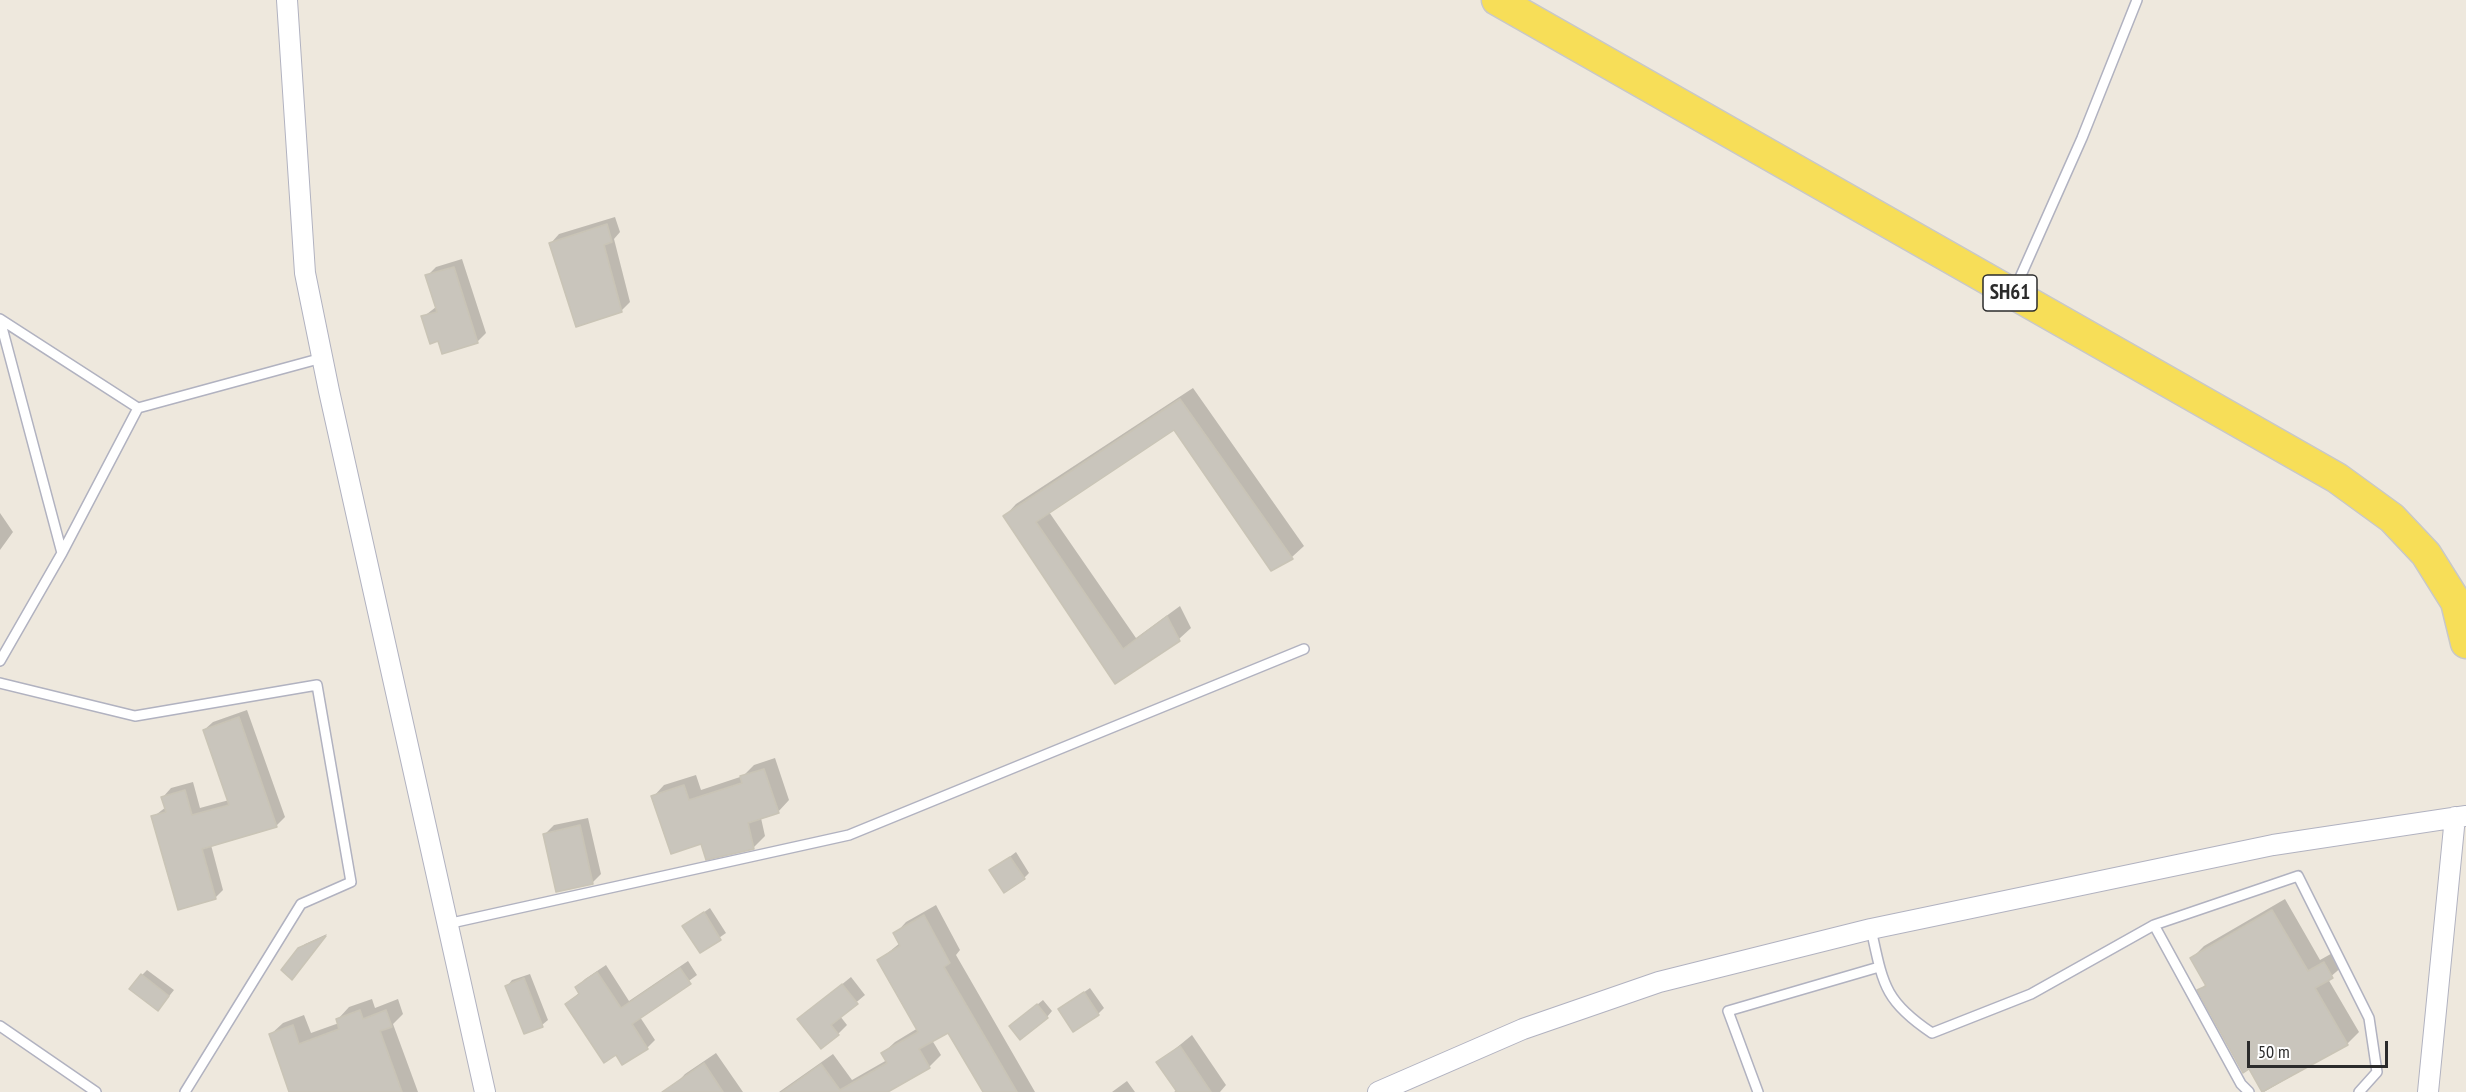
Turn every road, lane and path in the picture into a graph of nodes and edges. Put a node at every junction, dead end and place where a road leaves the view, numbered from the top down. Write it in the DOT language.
graph roads {
  1 [pos="287,0"];
  2 [pos="1497,0"];
  3 [pos="2137,0"];
  4 [pos="2013,294"];
  5 [pos="0,319"];
  6 [pos="322,358"];
  7 [pos="138,408"];
  8 [pos="62,553"];
  9 [pos="2461,602"];
  10 [pos="2466,643"];
  11 [pos="1304,649"];
  12 [pos="0,661"];
  13 [pos="0,682"];
  14 [pos="2461,817"];
  15 [pos="447,924"];
  16 [pos="2154,925"];
  17 [pos="1871,929"];
  18 [pos="1879,968"];
  19 [pos="0,1026"];
  20 [pos="96,1092"];
  21 [pos="185,1092"];
  22 [pos="485,1092"];
  23 [pos="1378,1092"];
  24 [pos="1758,1092"];
  25 [pos="2249,1092"];
  26 [pos="2359,1092"];
  27 [pos="2428,1092"];
  1 -- 6 [label="street"];
  2 -- 4 [label="main road, SH61"];
  3 -- 4 [label="lane"];
  4 -- 9 [label="main road, SH61"];
  5 -- 7 [label="lane"];
  5 -- 8 [label="lane"];
  6 -- 7 [label="lane"];
  6 -- 15 [label="street"];
  7 -- 8 [label="lane"];
  8 -- 12 [label="lane"];
  9 -- 10 [label="main road, SH61"];
  11 -- 15 [label="lane"];
  13 -- 21 [label="lane"];
  14 -- 17 [label="street"];
  14 -- 27 [label="street"];
  15 -- 22 [label="street"];
  16 -- 18 [label="lane"];
  16 -- 25 [label="lane"];
  16 -- 26 [label="lane"];
  17 -- 18 [label="lane"];
  17 -- 23 [label="street"];
  18 -- 24 [label="lane"];
  19 -- 20 [label="lane"];
}
